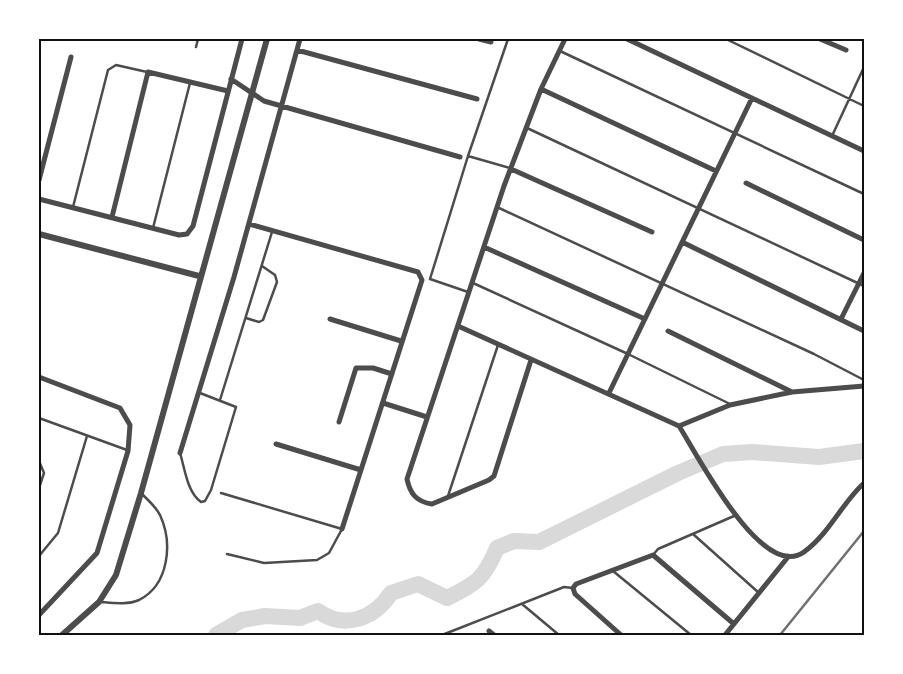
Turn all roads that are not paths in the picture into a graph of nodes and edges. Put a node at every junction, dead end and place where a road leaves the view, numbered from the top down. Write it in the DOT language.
graph roads {
  1 [pos="107,39"];
  2 [pos="111,39"];
  3 [pos="198,39"];
  4 [pos="242,39"];
  5 [pos="267,39"];
  6 [pos="300,39"];
  7 [pos="480,39"];
  8 [pos="508,39"];
  9 [pos="566,39"];
  10 [pos="627,39"];
  11 [pos="726,39"];
  12 [pos="820,39"];
  13 [pos="491,42"];
  14 [pos="196,48"];
  15 [pos="297,50"];
  16 [pos="846,50"];
  17 [pos="560,51"];
  18 [pos="71,57"];
  19 [pos="864,67"];
  20 [pos="148,72"];
  21 [pos="232,79"];
  22 [pos="190,83"];
  23 [pos="541,89"];
  24 [pos="228,91"];
  25 [pos="252,92"];
  26 [pos="752,98"];
  27 [pos="477,99"];
  28 [pos="849,99"];
  29 [pos="282,106"];
  30 [pos="864,106"];
  31 [pos="526,127"];
  32 [pos="734,134"];
  33 [pos="832,136"];
  34 [pos="864,152"];
  35 [pos="468,156"];
  36 [pos="460,157"];
  37 [pos="511,169"];
  38 [pos="716,171"];
  39 [pos="39,180"];
  40 [pos="746,182"];
  41 [pos="864,194"];
  42 [pos="39,199"];
  43 [pos="73,207"];
  44 [pos="498,207"];
  45 [pos="699,207"];
  46 [pos="112,217"];
  47 [pos="249,224"];
  48 [pos="153,228"];
  49 [pos="273,230"];
  50 [pos="652,232"];
  51 [pos="39,234"];
  52 [pos="864,240"];
  53 [pos="682,242"];
  54 [pos="484,247"];
  55 [pos="262,266"];
  56 [pos="864,273"];
  57 [pos="200,276"];
  58 [pos="471,282"];
  59 [pos="662,284"];
  60 [pos="862,284"];
  61 [pos="468,292"];
  62 [pos="246,318"];
  63 [pos="330,319"];
  64 [pos="645,319"];
  65 [pos="841,319"];
  66 [pos="458,326"];
  67 [pos="668,331"];
  68 [pos="864,331"];
  69 [pos="401,341"];
  70 [pos="498,343"];
  71 [pos="628,354"];
  72 [pos="531,360"];
  73 [pos="392,374"];
  74 [pos="39,376"];
  75 [pos="864,380"];
  76 [pos="864,386"];
  77 [pos="792,392"];
  78 [pos="200,393"];
  79 [pos="609,393"];
  80 [pos="220,400"];
  81 [pos="383,403"];
  82 [pos="730,405"];
  83 [pos="427,417"];
  84 [pos="39,418"];
  85 [pos="338,422"];
  86 [pos="679,426"];
  87 [pos="87,436"];
  88 [pos="276,444"];
  89 [pos="128,451"];
  90 [pos="180,453"];
  91 [pos="39,461"];
  92 [pos="361,470"];
  93 [pos="39,476"];
  94 [pos="43,477"];
  95 [pos="864,483"];
  96 [pos="39,488"];
  97 [pos="141,493"];
  98 [pos="221,493"];
  99 [pos="447,498"];
  100 [pos="734,516"];
  101 [pos="342,529"];
  102 [pos="693,534"];
  103 [pos="227,554"];
  104 [pos="653,555"];
  105 [pos="39,556"];
  106 [pos="788,557"];
  107 [pos="612,570"];
  108 [pos="573,588"];
  109 [pos="759,593"];
  110 [pos="99,602"];
  111 [pos="522,604"];
  112 [pos="39,615"];
  113 [pos="734,624"];
  114 [pos="615,630"];
  115 [pos="62,635"];
  116 [pos="442,635"];
  117 [pos="559,635"];
  118 [pos="611,635"];
  119 [pos="621,635"];
  120 [pos="691,635"];
  121 [pos="725,635"];
  1 -- 2 [label="lane"];
  3 -- 14 [label="lane"];
  4 -- 21 [label="street"];
  5 -- 25 [label="street"];
  6 -- 15 [label="street"];
  7 -- 13 [label="street"];
  8 -- 35 [label="lane"];
  9 -- 17 [label="street"];
  10 -- 26 [label="street"];
  11 -- 28 [label="lane"];
  12 -- 16 [label="street"];
  15 -- 27 [label="street"];
  15 -- 29 [label="street"];
  17 -- 23 [label="street"];
  17 -- 32 [label="lane"];
  18 -- 39 [label="street"];
  19 -- 28 [label="lane"];
  20 -- 22 [label="street"];
  20 -- 43 [label="lane"];
  20 -- 46 [label="street"];
  21 -- 24 [label="street"];
  21 -- 25 [label="street"];
  22 -- 24 [label="street"];
  22 -- 48 [label="lane"];
  23 -- 31 [label="street"];
  23 -- 38 [label="street"];
  24 -- 48 [label="street"];
  25 -- 29 [label="street"];
  25 -- 57 [label="street"];
  26 -- 32 [label="street"];
  26 -- 33 [label="street"];
  28 -- 30 [label="lane"];
  28 -- 33 [label="lane"];
  29 -- 36 [label="street"];
  29 -- 47 [label="street"];
  31 -- 37 [label="street"];
  31 -- 45 [label="lane"];
  32 -- 38 [label="street"];
  32 -- 41 [label="lane"];
  33 -- 34 [label="street"];
  35 -- 37 [label="lane"];
  35 -- 61 [label="lane"];
  37 -- 44 [label="street"];
  37 -- 50 [label="street"];
  38 -- 45 [label="street"];
  40 -- 52 [label="street"];
  42 -- 43 [label="street"];
  43 -- 46 [label="street"];
  44 -- 54 [label="street"];
  44 -- 59 [label="lane"];
  45 -- 53 [label="street"];
  45 -- 60 [label="lane"];
  46 -- 48 [label="street"];
  47 -- 49 [label="street"];
  47 -- 78 [label="street"];
  49 -- 55 [label="lane"];
  49 -- 69 [label="street"];
  51 -- 57 [label="street"];
  53 -- 59 [label="street"];
  53 -- 65 [label="street"];
  54 -- 58 [label="street"];
  54 -- 64 [label="street"];
  55 -- 62 [label="lane"];
  55 -- 62 [label="lane"];
  56 -- 60 [label="street"];
  57 -- 97 [label="street"];
  58 -- 61 [label="street"];
  58 -- 71 [label="lane"];
  59 -- 64 [label="street"];
  59 -- 75 [label="lane"];
  60 -- 65 [label="street"];
  61 -- 66 [label="street"];
  62 -- 80 [label="lane"];
  63 -- 69 [label="street"];
  64 -- 71 [label="street"];
  65 -- 68 [label="street"];
  66 -- 70 [label="street"];
  66 -- 83 [label="street"];
  67 -- 77 [label="street"];
  69 -- 73 [label="street"];
  70 -- 72 [label="street"];
  70 -- 99 [label="lane"];
  71 -- 79 [label="street"];
  71 -- 82 [label="lane"];
  72 -- 79 [label="street"];
  72 -- 99 [label="street"];
  73 -- 81 [label="street"];
  73 -- 85 [label="street"];
  74 -- 89 [label="street"];
  76 -- 77 [label="street"];
  77 -- 82 [label="street"];
  78 -- 80 [label="lane"];
  78 -- 90 [label="street"];
  79 -- 86 [label="street"];
  80 -- 90 [label="lane"];
  81 -- 83 [label="street"];
  81 -- 92 [label="street"];
  82 -- 86 [label="street"];
  83 -- 99 [label="street"];
  84 -- 87 [label="lane"];
  86 -- 100 [label="street"];
  87 -- 89 [label="lane"];
  87 -- 105 [label="lane"];
  88 -- 92 [label="street"];
  89 -- 112 [label="street"];
  91 -- 94 [label="lane"];
  92 -- 101 [label="street"];
  93 -- 94 [label="lane"];
  94 -- 96 [label="lane"];
  95 -- 106 [label="street"];
  97 -- 110 [label="street"];
  97 -- 110 [label="lane"];
  98 -- 101 [label="lane"];
  100 -- 102 [label="lane"];
  100 -- 106 [label="street"];
  101 -- 103 [label="lane"];
  102 -- 104 [label="lane"];
  102 -- 109 [label="lane"];
  104 -- 107 [label="street"];
  104 -- 113 [label="street"];
  106 -- 109 [label="street"];
  107 -- 108 [label="street"];
  107 -- 120 [label="lane"];
  108 -- 111 [label="lane"];
  108 -- 114 [label="street"];
  109 -- 113 [label="street"];
  110 -- 115 [label="street"];
  111 -- 116 [label="lane"];
  111 -- 117 [label="lane"];
  113 -- 121 [label="street"];
  114 -- 118 [label="street"];
  114 -- 119 [label="street"];
}
